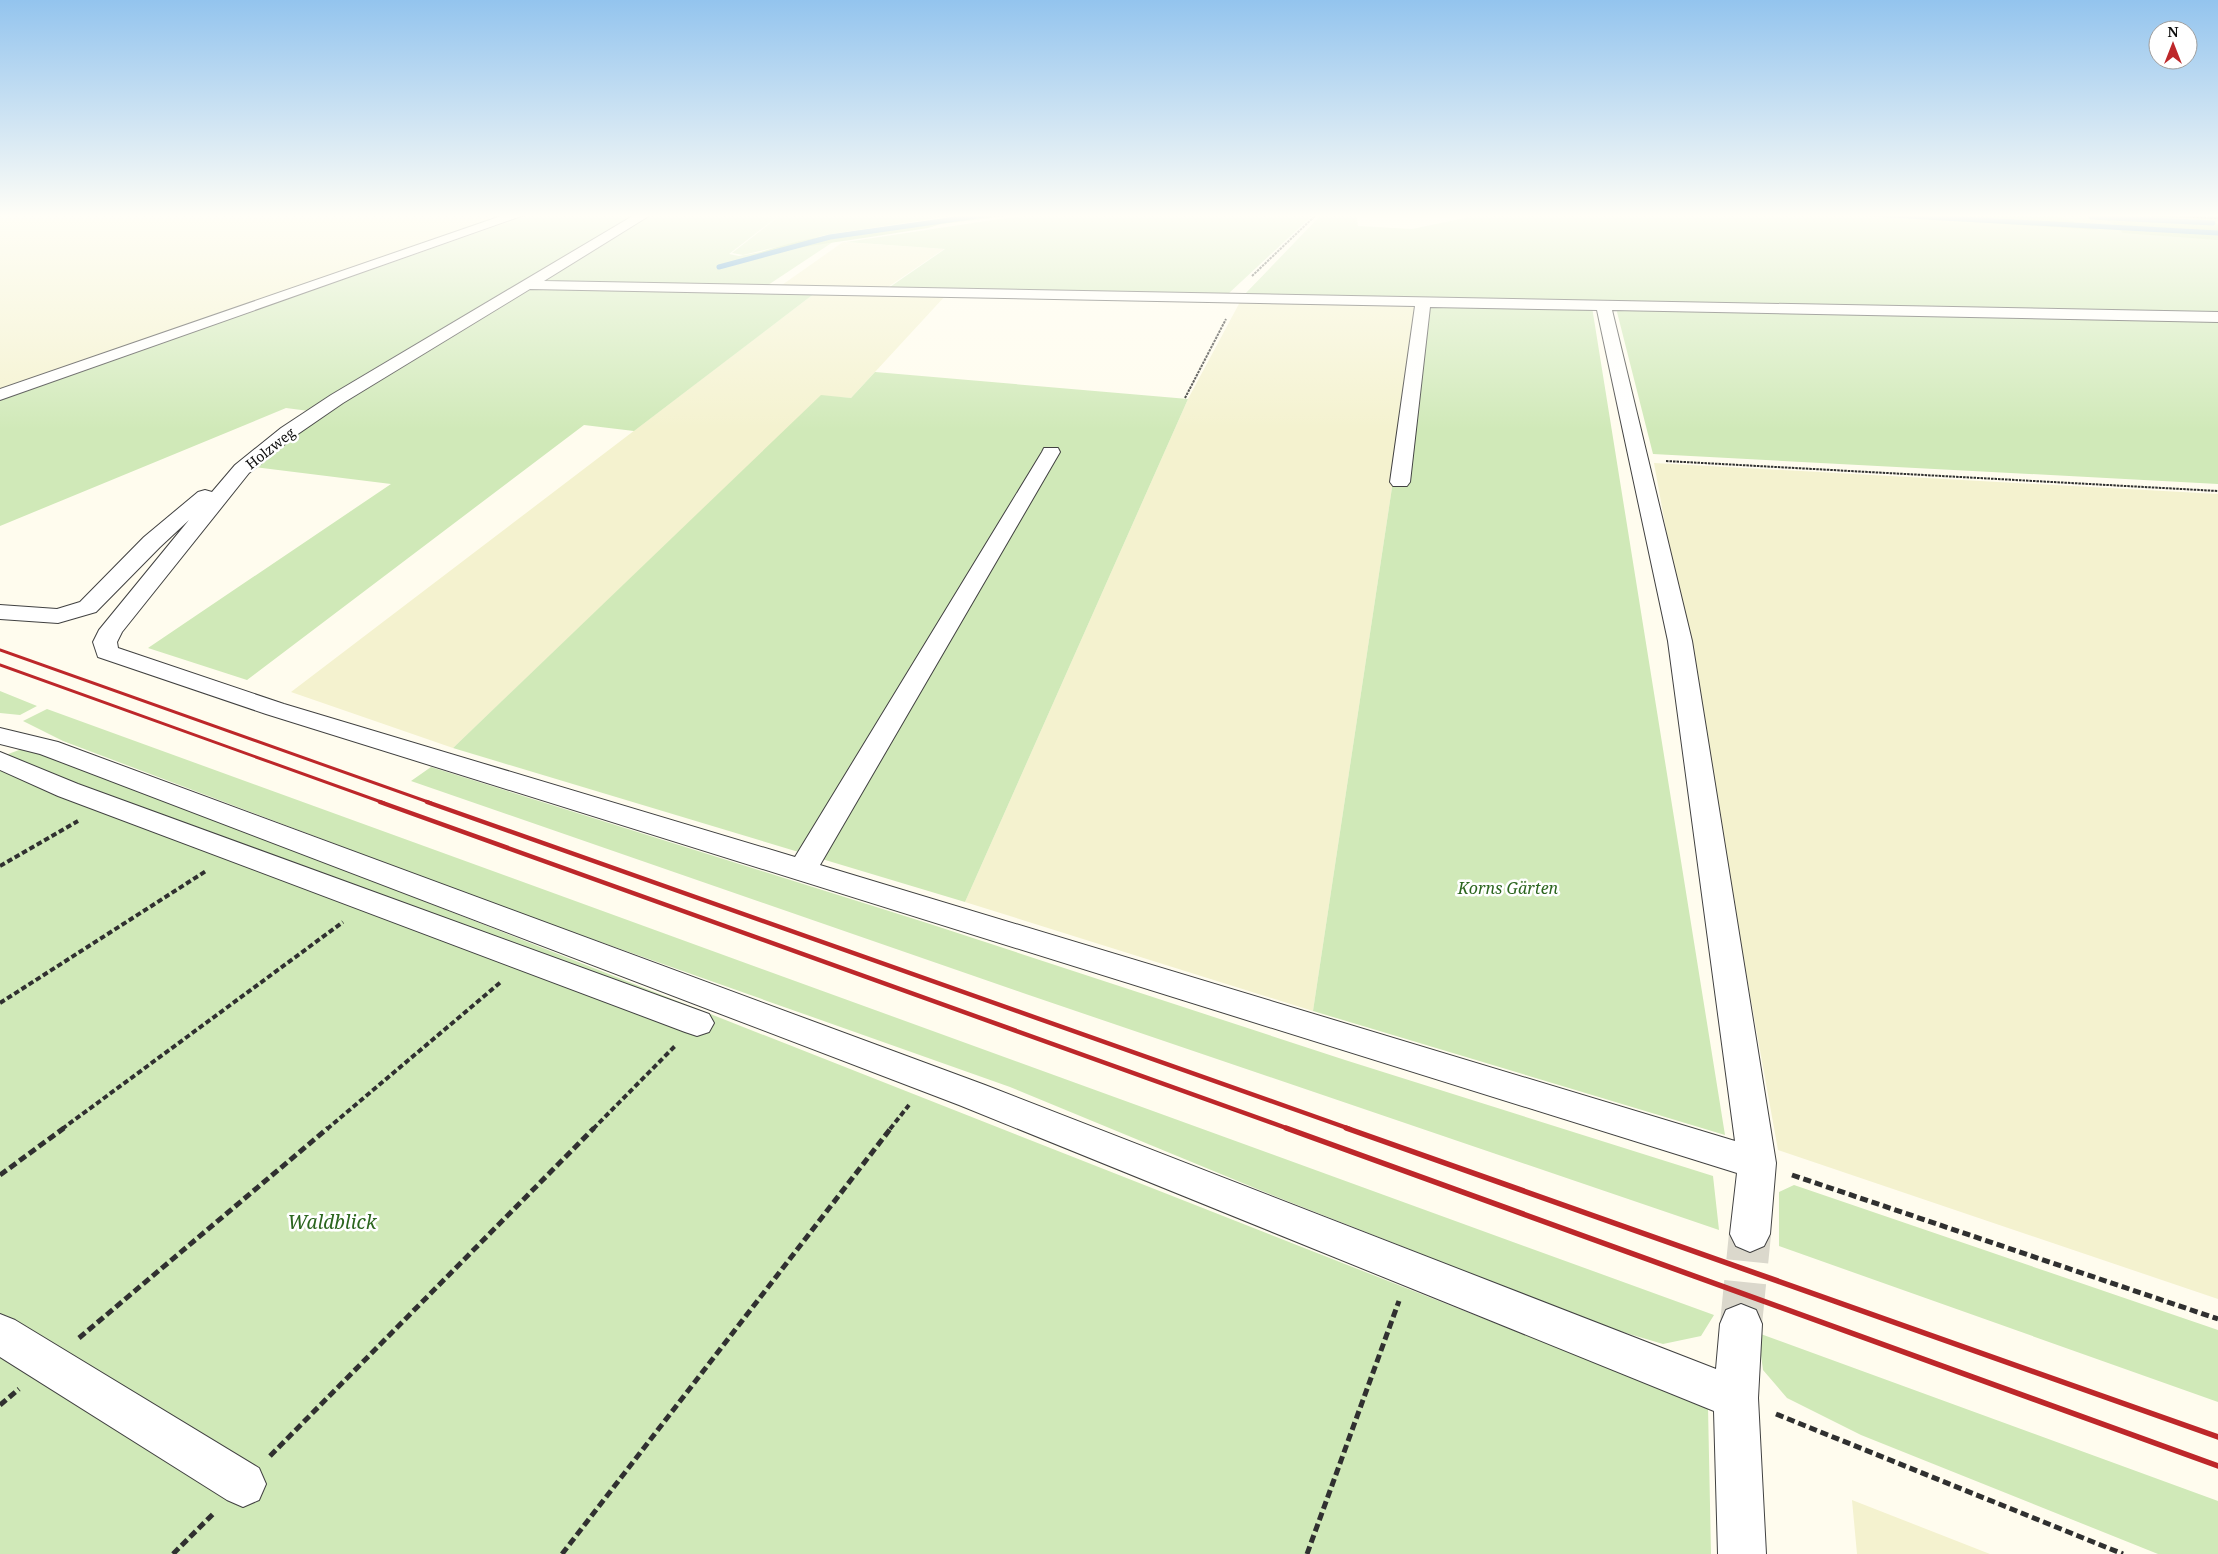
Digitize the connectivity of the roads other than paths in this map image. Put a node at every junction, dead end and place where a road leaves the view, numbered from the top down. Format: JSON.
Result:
{"nodes":[{"id":1,"x":312,"y":287,"type":"edge"},
{"id":2,"x":525,"y":287,"type":"edge"},
{"id":3,"x":617,"y":287,"type":"edge"},
{"id":4,"x":1423,"y":301,"type":"junction"},
{"id":5,"x":1603,"y":304,"type":"junction"},
{"id":6,"x":2218,"y":317,"type":"edge"},
{"id":7,"x":0,"y":395,"type":"edge"},
{"id":8,"x":1051,"y":452,"type":"dead end"},
{"id":9,"x":242,"y":469,"type":"junction"},
{"id":10,"x":1400,"y":482,"type":"dead end"},
{"id":11,"x":0,"y":612,"type":"edge"},
{"id":12,"x":0,"y":736,"type":"edge"},
{"id":13,"x":0,"y":760,"type":"edge"},
{"id":14,"x":802,"y":871,"type":"junction"},
{"id":15,"x":697,"y":1023,"type":"road end"},
{"id":16,"x":1757,"y":1163,"type":"junction"},
{"id":17,"x":1750,"y":1234,"type":"tunnel mouth"},
{"id":18,"x":1741,"y":1324,"type":"tunnel mouth"},
{"id":19,"x":0,"y":1334,"type":"edge"},
{"id":20,"x":1736,"y":1398,"type":"junction"},
{"id":21,"x":243,"y":1484,"type":"road end"},
{"id":22,"x":1742,"y":1554,"type":"edge"}],
"edges":[{"from":1,"to":7,"type":"street"},
{"from":2,"to":9,"type":"street","name":"Holzweg"},
{"from":3,"to":4,"type":"street"},
{"from":4,"to":5,"type":"street"},
{"from":4,"to":10,"type":"street"},
{"from":5,"to":6,"type":"street"},
{"from":5,"to":16,"type":"street"},
{"from":8,"to":14,"type":"street"},
{"from":9,"to":11,"type":"street"},
{"from":9,"to":14,"type":"street","name":"Holzweg"},
{"from":12,"to":20,"type":"street"},
{"from":13,"to":15,"type":"street"},
{"from":14,"to":16,"type":"street"},
{"from":16,"to":17,"type":"street"},
{"from":18,"to":20,"type":"street"},
{"from":19,"to":21,"type":"street"},
{"from":20,"to":22,"type":"street"}]}
